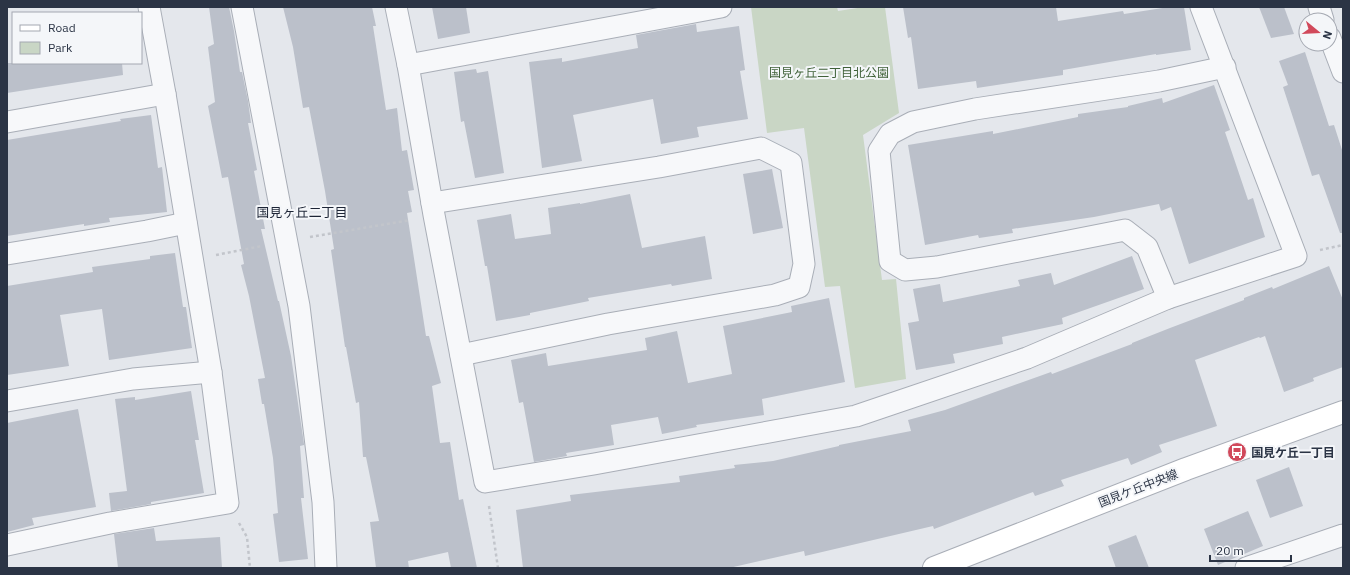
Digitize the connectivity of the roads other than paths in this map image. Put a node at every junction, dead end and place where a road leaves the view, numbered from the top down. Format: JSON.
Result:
{"nodes":[{"id":1,"x":149,"y":7,"type":"edge"},
{"id":2,"x":242,"y":7,"type":"edge"},
{"id":3,"x":396,"y":7,"type":"edge"},
{"id":4,"x":721,"y":7,"type":"edge"},
{"id":5,"x":1202,"y":7,"type":"edge"},
{"id":6,"x":1335,"y":52,"type":"edge"},
{"id":7,"x":408,"y":65,"type":"junction"},
{"id":8,"x":1225,"y":67,"type":"junction"},
{"id":9,"x":1343,"y":72,"type":"edge"},
{"id":10,"x":165,"y":94,"type":"junction"},
{"id":11,"x":7,"y":122,"type":"edge"},
{"id":12,"x":433,"y":209,"type":"junction"},
{"id":13,"x":186,"y":222,"type":"junction"},
{"id":14,"x":7,"y":254,"type":"edge"},
{"id":15,"x":1168,"y":298,"type":"junction"},
{"id":16,"x":461,"y":355,"type":"junction"},
{"id":17,"x":211,"y":372,"type":"junction"},
{"id":18,"x":7,"y":401,"type":"edge"},
{"id":19,"x":1343,"y":412,"type":"edge"},
{"id":20,"x":1343,"y":535,"type":"edge"},
{"id":21,"x":7,"y":544,"type":"edge"},
{"id":22,"x":326,"y":568,"type":"edge"},
{"id":23,"x":934,"y":568,"type":"edge"},
{"id":24,"x":1246,"y":568,"type":"edge"}],
"edges":[{"from":1,"to":10,"type":"street"},
{"from":2,"to":22,"type":"street"},
{"from":3,"to":7,"type":"street"},
{"from":4,"to":7,"type":"street"},
{"from":5,"to":8,"type":"street"},
{"from":6,"to":9,"type":"street"},
{"from":7,"to":12,"type":"street"},
{"from":8,"to":15,"type":"street"},
{"from":8,"to":15,"type":"street"},
{"from":10,"to":11,"type":"street"},
{"from":10,"to":13,"type":"street"},
{"from":12,"to":16,"type":"street"},
{"from":12,"to":16,"type":"street"},
{"from":13,"to":14,"type":"street"},
{"from":13,"to":17,"type":"street"},
{"from":15,"to":16,"type":"street"},
{"from":17,"to":18,"type":"street"},
{"from":17,"to":21,"type":"street"},
{"from":19,"to":23,"type":"street","name":"国見ケ丘中央線"},
{"from":20,"to":24,"type":"street"}]}
